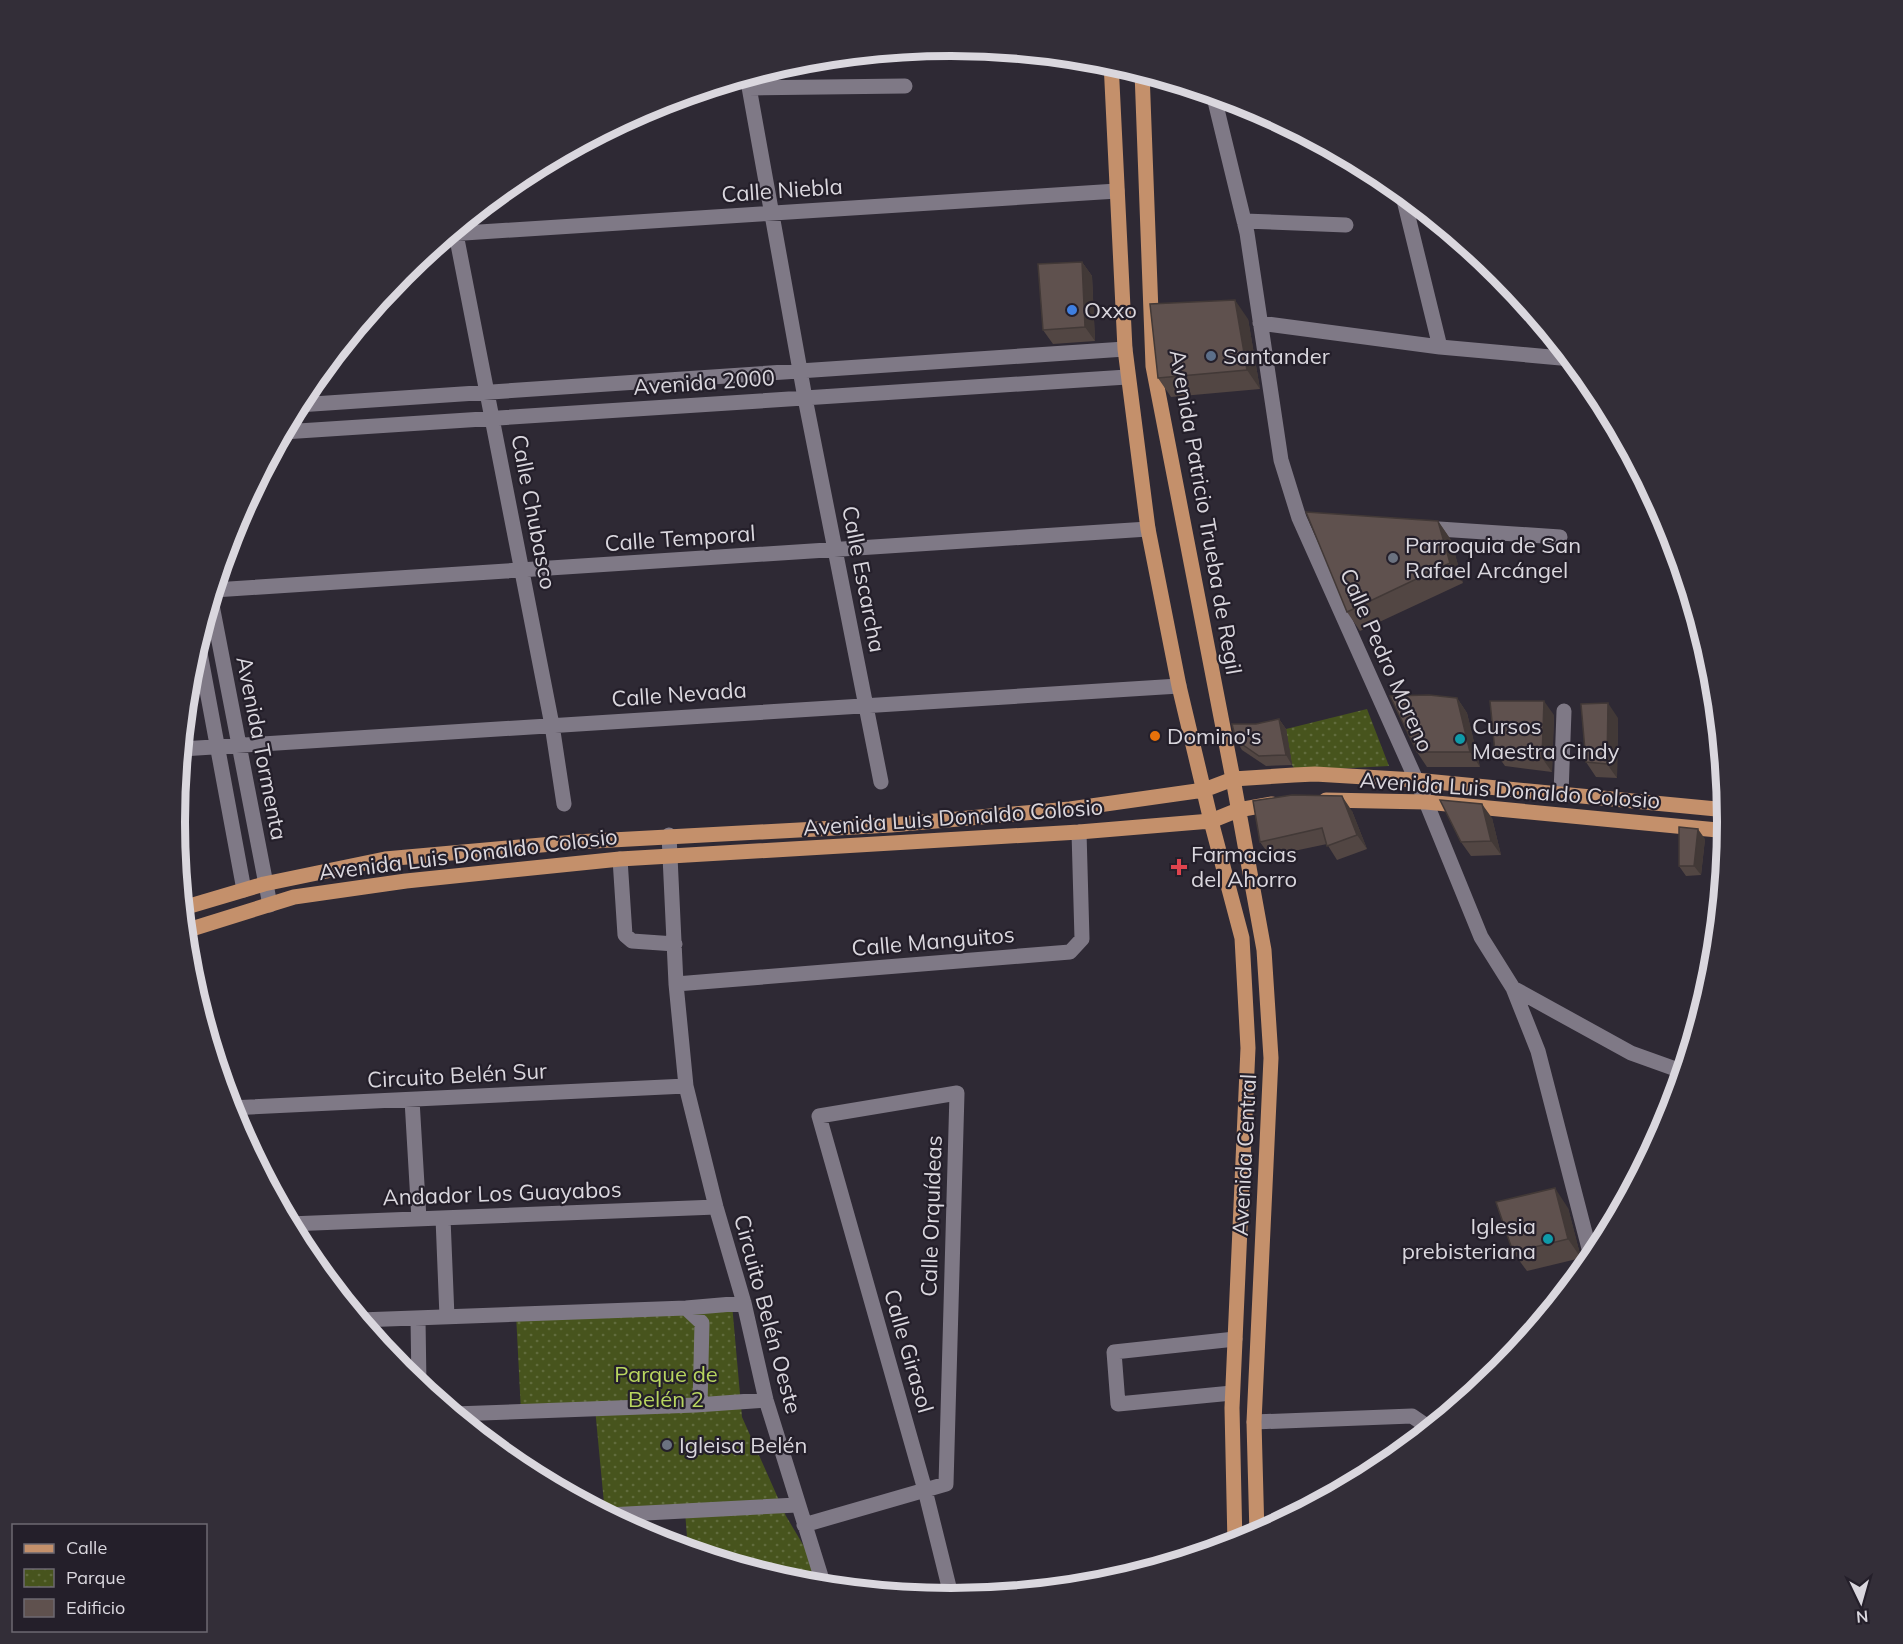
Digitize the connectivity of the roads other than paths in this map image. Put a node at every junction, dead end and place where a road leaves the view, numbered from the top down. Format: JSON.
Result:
{"nodes":[{"id":1,"x":1111,"y":73,"type":"edge"},
{"id":2,"x":1142,"y":80,"type":"edge"},
{"id":3,"x":753,"y":82,"type":"edge"},
{"id":4,"x":748,"y":83,"type":"edge"},
{"id":5,"x":905,"y":86,"type":"dead end"},
{"id":6,"x":1215,"y":103,"type":"edge"},
{"id":7,"x":1117,"y":191,"type":"junction"},
{"id":8,"x":1405,"y":205,"type":"edge"},
{"id":9,"x":772,"y":213,"type":"junction"},
{"id":10,"x":1245,"y":221,"type":"junction"},
{"id":11,"x":1346,"y":225,"type":"dead end"},
{"id":12,"x":464,"y":231,"type":"edge"},
{"id":13,"x":455,"y":238,"type":"edge"},
{"id":14,"x":1260,"y":323,"type":"junction"},
{"id":15,"x":1440,"y":347,"type":"junction"},
{"id":16,"x":1125,"y":349,"type":"junction"},
{"id":17,"x":1562,"y":358,"type":"edge"},
{"id":18,"x":1128,"y":377,"type":"junction"},
{"id":19,"x":802,"y":385,"type":"junction"},
{"id":20,"x":487,"y":392,"type":"junction"},
{"id":21,"x":309,"y":404,"type":"edge"},
{"id":22,"x":492,"y":418,"type":"junction"},
{"id":23,"x":293,"y":431,"type":"edge"},
{"id":24,"x":1407,"y":527,"type":"edge"},
{"id":25,"x":1148,"y":529,"type":"junction"},
{"id":26,"x":1560,"y":537,"type":"dead end"},
{"id":27,"x":836,"y":550,"type":"junction"},
{"id":28,"x":522,"y":571,"type":"junction"},
{"id":29,"x":222,"y":590,"type":"edge"},
{"id":30,"x":214,"y":615,"type":"edge"},
{"id":31,"x":202,"y":664,"type":"edge"},
{"id":32,"x":1179,"y":686,"type":"junction"},
{"id":33,"x":867,"y":705,"type":"junction"},
{"id":34,"x":1564,"y":711,"type":"dead end"},
{"id":35,"x":552,"y":725,"type":"junction"},
{"id":36,"x":217,"y":746,"type":"junction"},
{"id":37,"x":238,"y":746,"type":"junction"},
{"id":38,"x":189,"y":748,"type":"edge"},
{"id":39,"x":1233,"y":779,"type":"junction"},
{"id":40,"x":1415,"y":780,"type":"junction"},
{"id":41,"x":881,"y":782,"type":"dead end"},
{"id":42,"x":1204,"y":790,"type":"junction"},
{"id":43,"x":1561,"y":794,"type":"junction"},
{"id":44,"x":1312,"y":800,"type":"edge"},
{"id":45,"x":1290,"y":801,"type":"edge"},
{"id":46,"x":1426,"y":802,"type":"junction"},
{"id":47,"x":564,"y":804,"type":"dead end"},
{"id":48,"x":1717,"y":809,"type":"edge"},
{"id":49,"x":1238,"y":810,"type":"junction"},
{"id":50,"x":1211,"y":820,"type":"junction"},
{"id":51,"x":1718,"y":830,"type":"edge"},
{"id":52,"x":1079,"y":832,"type":"junction"},
{"id":53,"x":669,"y":836,"type":"junction"},
{"id":54,"x":671,"y":856,"type":"junction"},
{"id":55,"x":620,"y":859,"type":"junction"},
{"id":56,"x":264,"y":884,"type":"junction"},
{"id":57,"x":244,"y":890,"type":"junction"},
{"id":58,"x":270,"y":905,"type":"junction"},
{"id":59,"x":190,"y":906,"type":"edge"},
{"id":60,"x":193,"y":929,"type":"edge"},
{"id":61,"x":675,"y":944,"type":"junction"},
{"id":62,"x":676,"y":984,"type":"junction"},
{"id":63,"x":1513,"y":988,"type":"junction"},
{"id":64,"x":1677,"y":1069,"type":"edge"},
{"id":65,"x":686,"y":1086,"type":"junction"},
{"id":66,"x":957,"y":1093,"type":"joint"},
{"id":67,"x":412,"y":1100,"type":"junction"},
{"id":68,"x":240,"y":1108,"type":"edge"},
{"id":69,"x":717,"y":1207,"type":"junction"},
{"id":70,"x":442,"y":1218,"type":"junction"},
{"id":71,"x":419,"y":1219,"type":"junction"},
{"id":72,"x":299,"y":1224,"type":"edge"},
{"id":73,"x":1589,"y":1248,"type":"edge"},
{"id":74,"x":744,"y":1303,"type":"junction"},
{"id":75,"x":686,"y":1308,"type":"junction"},
{"id":76,"x":447,"y":1317,"type":"junction"},
{"id":77,"x":418,"y":1318,"type":"junction"},
{"id":78,"x":369,"y":1320,"type":"edge"},
{"id":79,"x":1235,"y":1339,"type":"junction"},
{"id":80,"x":419,"y":1372,"type":"edge"},
{"id":81,"x":1232,"y":1393,"type":"junction"},
{"id":82,"x":766,"y":1400,"type":"junction"},
{"id":83,"x":700,"y":1405,"type":"junction"},
{"id":84,"x":465,"y":1414,"type":"edge"},
{"id":85,"x":1254,"y":1422,"type":"junction"},
{"id":86,"x":1425,"y":1425,"type":"edge"},
{"id":87,"x":925,"y":1490,"type":"junction"},
{"id":88,"x":797,"y":1505,"type":"junction"},
{"id":89,"x":623,"y":1514,"type":"edge"},
{"id":90,"x":804,"y":1525,"type":"junction"},
{"id":91,"x":1257,"y":1525,"type":"edge"},
{"id":92,"x":1235,"y":1534,"type":"edge"},
{"id":93,"x":821,"y":1577,"type":"edge"},
{"id":94,"x":949,"y":1588,"type":"edge"}],
"edges":[{"from":1,"to":7,"type":"main road"},
{"from":2,"to":39,"type":"main road","name":"Avenida Patricio Trueba de Regil"},
{"from":3,"to":5,"type":"street"},
{"from":4,"to":9,"type":"street","name":"Calle Escarcha"},
{"from":6,"to":10,"type":"street","name":"Calle Pedro Moreno"},
{"from":7,"to":9,"type":"street","name":"Calle Niebla"},
{"from":7,"to":16,"type":"main road"},
{"from":8,"to":15,"type":"street"},
{"from":9,"to":12,"type":"street","name":"Calle Niebla"},
{"from":9,"to":19,"type":"street","name":"Calle Escarcha"},
{"from":10,"to":11,"type":"street"},
{"from":10,"to":14,"type":"street","name":"Calle Pedro Moreno"},
{"from":13,"to":20,"type":"street","name":"Calle Chubasco"},
{"from":14,"to":15,"type":"street"},
{"from":14,"to":40,"type":"street","name":"Calle Pedro Moreno"},
{"from":15,"to":17,"type":"street"},
{"from":16,"to":18,"type":"main road"},
{"from":16,"to":19,"type":"street","name":"Avenida 2000"},
{"from":18,"to":19,"type":"street","name":"Avenida 2000"},
{"from":18,"to":25,"type":"main road"},
{"from":19,"to":20,"type":"street","name":"Avenida 2000"},
{"from":19,"to":22,"type":"street","name":"Avenida 2000"},
{"from":19,"to":27,"type":"street","name":"Calle Escarcha"},
{"from":20,"to":21,"type":"street","name":"Avenida 2000"},
{"from":20,"to":22,"type":"street","name":"Calle Chubasco"},
{"from":22,"to":23,"type":"street","name":"Avenida 2000"},
{"from":22,"to":28,"type":"street","name":"Calle Chubasco"},
{"from":24,"to":26,"type":"street"},
{"from":25,"to":27,"type":"street","name":"Calle Temporal"},
{"from":25,"to":32,"type":"main road"},
{"from":27,"to":28,"type":"street","name":"Calle Temporal"},
{"from":27,"to":33,"type":"street","name":"Calle Escarcha"},
{"from":28,"to":29,"type":"street","name":"Calle Temporal"},
{"from":28,"to":35,"type":"street","name":"Calle Chubasco"},
{"from":30,"to":37,"type":"street","name":"Avenida Tormenta"},
{"from":31,"to":36,"type":"street","name":"Avenida Tormenta"},
{"from":32,"to":33,"type":"street","name":"Calle Nevada"},
{"from":32,"to":42,"type":"main road"},
{"from":33,"to":35,"type":"street","name":"Calle Nevada"},
{"from":33,"to":41,"type":"street","name":"Calle Escarcha"},
{"from":34,"to":43,"type":"street"},
{"from":35,"to":37,"type":"street","name":"Calle Nevada"},
{"from":35,"to":47,"type":"street","name":"Calle Chubasco"},
{"from":36,"to":37,"type":"street","name":"Calle Nevada"},
{"from":36,"to":38,"type":"street","name":"Calle Nevada"},
{"from":36,"to":57,"type":"street","name":"Avenida Tormenta"},
{"from":37,"to":56,"type":"street","name":"Avenida Tormenta"},
{"from":39,"to":40,"type":"main road"},
{"from":39,"to":42,"type":"main road"},
{"from":39,"to":49,"type":"main road","name":"Avenida Central"},
{"from":40,"to":43,"type":"main road"},
{"from":40,"to":46,"type":"street","name":"Calle Pedro Moreno"},
{"from":42,"to":50,"type":"main road","name":"Avenida Central"},
{"from":42,"to":53,"type":"main road"},
{"from":43,"to":48,"type":"main road"},
{"from":44,"to":46,"type":"main road","name":"Avenida Luis Donaldo Colosio"},
{"from":45,"to":49,"type":"main road","name":"Avenida Luis Donaldo Colosio"},
{"from":46,"to":51,"type":"main road","name":"Avenida Luis Donaldo Colosio"},
{"from":46,"to":63,"type":"street","name":"Calle Pedro Moreno"},
{"from":49,"to":50,"type":"main road","name":"Avenida Luis Donaldo Colosio"},
{"from":49,"to":85,"type":"main road","name":"Avenida Central"},
{"from":50,"to":52,"type":"main road","name":"Avenida Luis Donaldo Colosio"},
{"from":50,"to":79,"type":"main road","name":"Avenida Central"},
{"from":52,"to":54,"type":"main road","name":"Avenida Luis Donaldo Colosio"},
{"from":52,"to":62,"type":"street","name":"Calle Manguitos"},
{"from":53,"to":54,"type":"street","name":"Circuito Belén Oeste"},
{"from":53,"to":56,"type":"main road"},
{"from":54,"to":55,"type":"main road","name":"Avenida Luis Donaldo Colosio"},
{"from":54,"to":61,"type":"street","name":"Circuito Belén Oeste"},
{"from":55,"to":58,"type":"main road","name":"Avenida Luis Donaldo Colosio"},
{"from":55,"to":61,"type":"street"},
{"from":56,"to":57,"type":"main road"},
{"from":56,"to":58,"type":"street","name":"Avenida Tormenta"},
{"from":57,"to":59,"type":"main road"},
{"from":58,"to":60,"type":"main road","name":"Avenida Luis Donaldo Colosio"},
{"from":61,"to":62,"type":"street","name":"Circuito Belén Oeste"},
{"from":62,"to":65,"type":"street","name":"Circuito Belén Oeste"},
{"from":63,"to":64,"type":"street"},
{"from":63,"to":73,"type":"street","name":"Calle Pedro Moreno"},
{"from":65,"to":67,"type":"street","name":"Circuito Belén Sur"},
{"from":65,"to":69,"type":"street","name":"Circuito Belén Oeste"},
{"from":66,"to":87,"type":"street","name":"Calle Orquídeas"},
{"from":66,"to":87,"type":"street","name":"Calle Girasol"},
{"from":67,"to":68,"type":"street","name":"Circuito Belén Sur"},
{"from":67,"to":71,"type":"street"},
{"from":69,"to":70,"type":"street","name":"Andador Los Guayabos"},
{"from":69,"to":74,"type":"street","name":"Circuito Belén Oeste"},
{"from":70,"to":71,"type":"street","name":"Andador Los Guayabos"},
{"from":70,"to":76,"type":"street"},
{"from":71,"to":72,"type":"street","name":"Andador Los Guayabos"},
{"from":74,"to":75,"type":"street"},
{"from":74,"to":82,"type":"street","name":"Circuito Belén Oeste"},
{"from":75,"to":76,"type":"street"},
{"from":75,"to":83,"type":"street"},
{"from":76,"to":77,"type":"street"},
{"from":77,"to":78,"type":"street"},
{"from":77,"to":80,"type":"street"},
{"from":79,"to":81,"type":"main road","name":"Avenida Central"},
{"from":79,"to":81,"type":"street"},
{"from":81,"to":92,"type":"main road","name":"Avenida Central"},
{"from":82,"to":83,"type":"street"},
{"from":82,"to":88,"type":"street","name":"Circuito Belén Oeste"},
{"from":83,"to":84,"type":"street"},
{"from":85,"to":86,"type":"street"},
{"from":85,"to":91,"type":"main road","name":"Avenida Central"},
{"from":87,"to":90,"type":"street"},
{"from":87,"to":94,"type":"street","name":"Calle Girasol"},
{"from":88,"to":89,"type":"street"},
{"from":88,"to":90,"type":"street","name":"Circuito Belén Oeste"},
{"from":90,"to":93,"type":"street","name":"Circuito Belén Oeste"}]}
